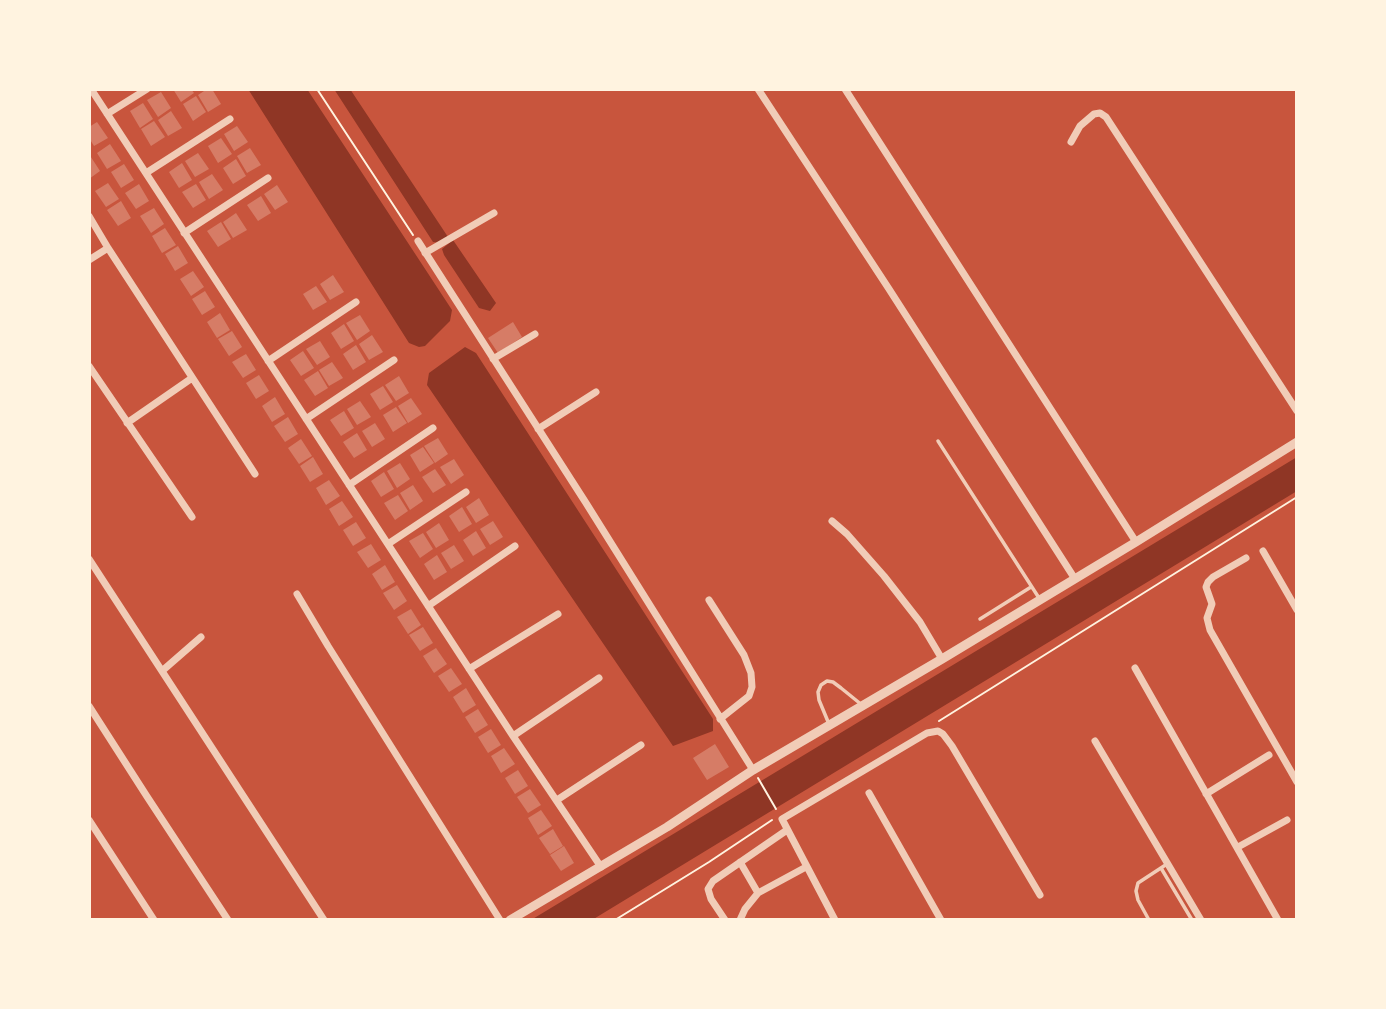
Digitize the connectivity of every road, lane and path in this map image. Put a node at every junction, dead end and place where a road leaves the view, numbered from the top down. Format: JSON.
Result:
{"nodes":[{"id":1,"x":91,"y":89,"type":"edge"},
{"id":2,"x":147,"y":89,"type":"edge"},
{"id":3,"x":317,"y":89,"type":"edge"},
{"id":4,"x":758,"y":89,"type":"edge"},
{"id":5,"x":845,"y":89,"type":"edge"},
{"id":6,"x":107,"y":114,"type":"junction"},
{"id":7,"x":230,"y":119,"type":"dead end"},
{"id":8,"x":1072,"y":142,"type":"dead end"},
{"id":9,"x":146,"y":173,"type":"junction"},
{"id":10,"x":268,"y":178,"type":"dead end"},
{"id":11,"x":494,"y":213,"type":"dead end"},
{"id":12,"x":89,"y":216,"type":"edge"},
{"id":13,"x":184,"y":233,"type":"junction"},
{"id":14,"x":418,"y":241,"type":"joint"},
{"id":15,"x":108,"y":248,"type":"junction"},
{"id":16,"x":425,"y":253,"type":"junction"},
{"id":17,"x":89,"y":260,"type":"edge"},
{"id":18,"x":356,"y":302,"type":"dead end"},
{"id":19,"x":535,"y":334,"type":"dead end"},
{"id":20,"x":493,"y":359,"type":"junction"},
{"id":21,"x":394,"y":360,"type":"dead end"},
{"id":22,"x":268,"y":361,"type":"junction"},
{"id":23,"x":89,"y":366,"type":"edge"},
{"id":24,"x":192,"y":378,"type":"junction"},
{"id":25,"x":596,"y":392,"type":"dead end"},
{"id":26,"x":1297,"y":411,"type":"edge"},
{"id":27,"x":306,"y":419,"type":"junction"},
{"id":28,"x":127,"y":423,"type":"junction"},
{"id":29,"x":433,"y":428,"type":"dead end"},
{"id":30,"x":538,"y":429,"type":"junction"},
{"id":31,"x":938,"y":441,"type":"dead end"},
{"id":32,"x":1297,"y":442,"type":"edge"},
{"id":33,"x":255,"y":474,"type":"dead end"},
{"id":34,"x":349,"y":485,"type":"junction"},
{"id":35,"x":466,"y":492,"type":"dead end"},
{"id":36,"x":1297,"y":497,"type":"edge"},
{"id":37,"x":192,"y":517,"type":"dead end"},
{"id":38,"x":832,"y":521,"type":"dead end"},
{"id":39,"x":1136,"y":542,"type":"junction"},
{"id":40,"x":388,"y":544,"type":"junction"},
{"id":41,"x":515,"y":546,"type":"dead end"},
{"id":42,"x":1263,"y":551,"type":"dead end"},
{"id":43,"x":1246,"y":558,"type":"dead end"},
{"id":44,"x":89,"y":559,"type":"edge"},
{"id":45,"x":1075,"y":579,"type":"junction"},
{"id":46,"x":1031,"y":587,"type":"junction"},
{"id":47,"x":297,"y":594,"type":"dead end"},
{"id":48,"x":709,"y":600,"type":"dead end"},
{"id":49,"x":1040,"y":600,"type":"junction"},
{"id":50,"x":428,"y":606,"type":"junction"},
{"id":51,"x":1297,"y":610,"type":"edge"},
{"id":52,"x":558,"y":614,"type":"dead end"},
{"id":53,"x":980,"y":619,"type":"dead end"},
{"id":54,"x":201,"y":637,"type":"dead end"},
{"id":55,"x":942,"y":659,"type":"junction"},
{"id":56,"x":1135,"y":668,"type":"dead end"},
{"id":57,"x":469,"y":669,"type":"junction"},
{"id":58,"x":162,"y":671,"type":"junction"},
{"id":59,"x":599,"y":678,"type":"dead end"},
{"id":60,"x":862,"y":705,"type":"junction"},
{"id":61,"x":89,"y":706,"type":"edge"},
{"id":62,"x":720,"y":719,"type":"junction"},
{"id":63,"x":829,"y":724,"type":"junction"},
{"id":64,"x":931,"y":726,"type":"dead end"},
{"id":65,"x":513,"y":736,"type":"junction"},
{"id":66,"x":1095,"y":741,"type":"dead end"},
{"id":67,"x":641,"y":745,"type":"dead end"},
{"id":68,"x":1269,"y":755,"type":"dead end"},
{"id":69,"x":753,"y":770,"type":"junction"},
{"id":70,"x":760,"y":779,"type":"dead end"},
{"id":71,"x":1297,"y":782,"type":"edge"},
{"id":72,"x":869,"y":793,"type":"dead end"},
{"id":73,"x":1206,"y":794,"type":"junction"},
{"id":74,"x":557,"y":800,"type":"junction"},
{"id":75,"x":776,"y":808,"type":"dead end"},
{"id":76,"x":775,"y":818,"type":"dead end"},
{"id":77,"x":89,"y":820,"type":"edge"},
{"id":78,"x":1287,"y":820,"type":"dead end"},
{"id":79,"x":787,"y":830,"type":"junction"},
{"id":80,"x":1238,"y":847,"type":"junction"},
{"id":81,"x":740,"y":862,"type":"junction"},
{"id":82,"x":1164,"y":866,"type":"junction"},
{"id":83,"x":601,"y":867,"type":"junction"},
{"id":84,"x":806,"y":867,"type":"junction"},
{"id":85,"x":758,"y":893,"type":"junction"},
{"id":86,"x":1040,"y":895,"type":"dead end"},
{"id":87,"x":154,"y":920,"type":"edge"},
{"id":88,"x":228,"y":920,"type":"edge"},
{"id":89,"x":324,"y":920,"type":"edge"},
{"id":90,"x":500,"y":920,"type":"edge"},
{"id":91,"x":510,"y":920,"type":"edge"},
{"id":92,"x":615,"y":920,"type":"edge"},
{"id":93,"x":724,"y":920,"type":"edge"},
{"id":94,"x":740,"y":920,"type":"edge"},
{"id":95,"x":835,"y":920,"type":"edge"},
{"id":96,"x":941,"y":920,"type":"edge"},
{"id":97,"x":1149,"y":920,"type":"edge"},
{"id":98,"x":1192,"y":920,"type":"edge"},
{"id":99,"x":1201,"y":920,"type":"edge"},
{"id":100,"x":1278,"y":920,"type":"edge"}],
"edges":[{"from":1,"to":6,"type":"street"},
{"from":2,"to":6,"type":"street"},
{"from":3,"to":14,"type":"path"},
{"from":4,"to":45,"type":"street"},
{"from":5,"to":39,"type":"street"},
{"from":6,"to":9,"type":"street"},
{"from":7,"to":9,"type":"street"},
{"from":8,"to":26,"type":"street"},
{"from":9,"to":13,"type":"street"},
{"from":10,"to":13,"type":"street"},
{"from":11,"to":16,"type":"street"},
{"from":12,"to":15,"type":"street"},
{"from":13,"to":22,"type":"street"},
{"from":14,"to":16,"type":"street"},
{"from":15,"to":17,"type":"street"},
{"from":15,"to":24,"type":"street"},
{"from":16,"to":20,"type":"street"},
{"from":18,"to":22,"type":"street"},
{"from":19,"to":20,"type":"street"},
{"from":20,"to":30,"type":"street"},
{"from":21,"to":27,"type":"street"},
{"from":22,"to":27,"type":"street"},
{"from":23,"to":28,"type":"street"},
{"from":24,"to":28,"type":"street"},
{"from":24,"to":33,"type":"street"},
{"from":25,"to":30,"type":"street"},
{"from":27,"to":34,"type":"street"},
{"from":28,"to":37,"type":"street"},
{"from":29,"to":34,"type":"street"},
{"from":30,"to":62,"type":"street"},
{"from":31,"to":46,"type":"lane"},
{"from":32,"to":39,"type":"street"},
{"from":34,"to":40,"type":"street"},
{"from":35,"to":40,"type":"street"},
{"from":36,"to":64,"type":"path"},
{"from":38,"to":55,"type":"street"},
{"from":39,"to":45,"type":"street"},
{"from":40,"to":50,"type":"street"},
{"from":41,"to":50,"type":"street"},
{"from":42,"to":51,"type":"street"},
{"from":43,"to":71,"type":"street"},
{"from":44,"to":58,"type":"street"},
{"from":45,"to":49,"type":"street"},
{"from":46,"to":49,"type":"lane"},
{"from":46,"to":53,"type":"lane"},
{"from":47,"to":90,"type":"street"},
{"from":48,"to":62,"type":"street"},
{"from":49,"to":55,"type":"street"},
{"from":50,"to":57,"type":"street"},
{"from":52,"to":57,"type":"street"},
{"from":54,"to":58,"type":"street"},
{"from":55,"to":60,"type":"street"},
{"from":56,"to":73,"type":"street"},
{"from":57,"to":65,"type":"street"},
{"from":58,"to":89,"type":"street"},
{"from":59,"to":65,"type":"street"},
{"from":60,"to":63,"type":"street"},
{"from":60,"to":63,"type":"lane"},
{"from":61,"to":88,"type":"street"},
{"from":62,"to":69,"type":"street"},
{"from":63,"to":69,"type":"street"},
{"from":65,"to":74,"type":"street"},
{"from":66,"to":82,"type":"street"},
{"from":67,"to":74,"type":"street"},
{"from":68,"to":73,"type":"street"},
{"from":69,"to":83,"type":"street"},
{"from":70,"to":75,"type":"path"},
{"from":72,"to":96,"type":"street"},
{"from":73,"to":80,"type":"street"},
{"from":74,"to":83,"type":"street"},
{"from":76,"to":92,"type":"path"},
{"from":77,"to":87,"type":"street"},
{"from":78,"to":80,"type":"street"},
{"from":79,"to":81,"type":"street"},
{"from":79,"to":84,"type":"street"},
{"from":79,"to":86,"type":"street"},
{"from":80,"to":100,"type":"street"},
{"from":81,"to":85,"type":"street"},
{"from":81,"to":93,"type":"street"},
{"from":82,"to":97,"type":"lane"},
{"from":82,"to":98,"type":"lane"},
{"from":82,"to":99,"type":"street"},
{"from":83,"to":91,"type":"street"},
{"from":84,"to":85,"type":"street"},
{"from":84,"to":95,"type":"street"},
{"from":85,"to":94,"type":"street"}]}
